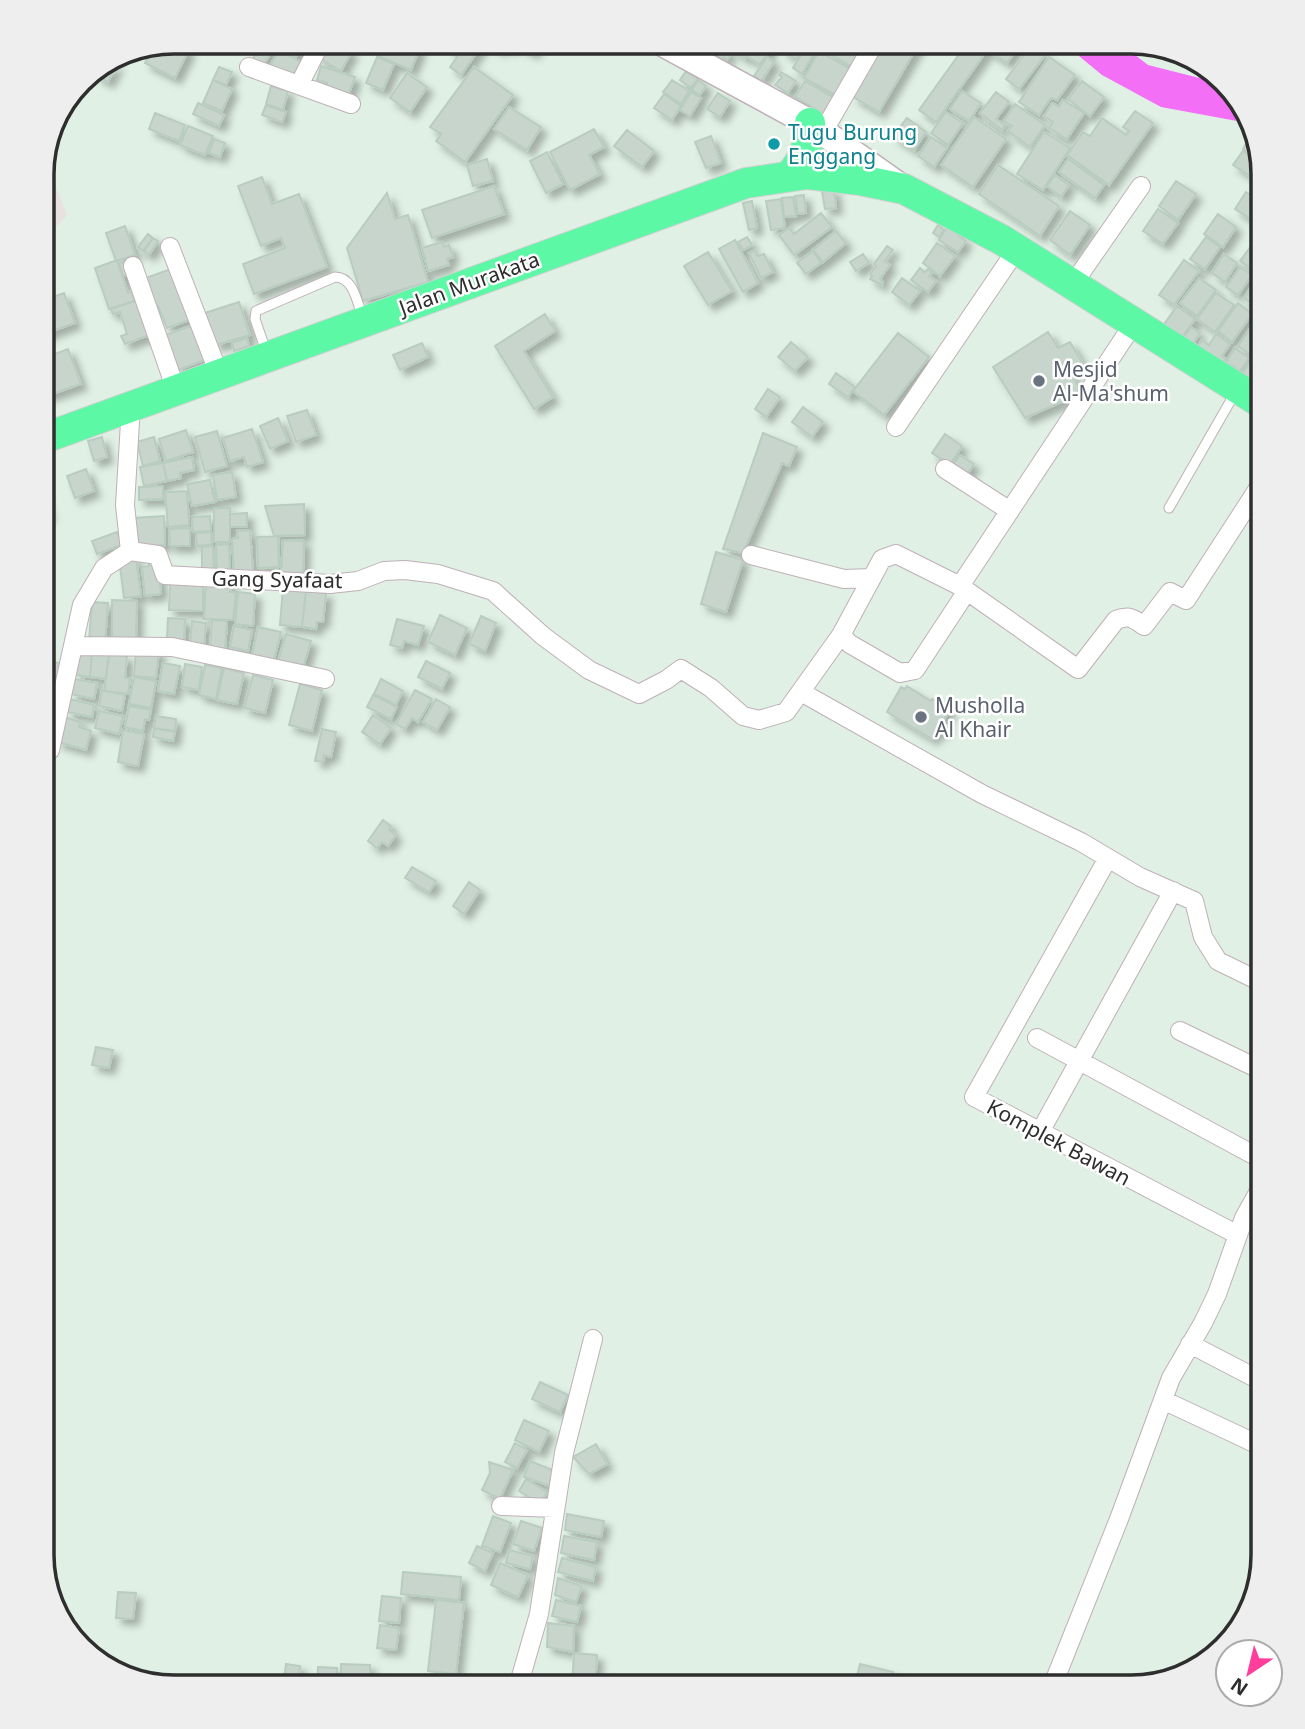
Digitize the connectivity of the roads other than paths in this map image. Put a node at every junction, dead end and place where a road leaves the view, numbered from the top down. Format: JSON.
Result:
{"nodes":[{"id":1,"x":315,"y":54,"type":"edge"},
{"id":2,"x":684,"y":55,"type":"edge"},
{"id":3,"x":865,"y":55,"type":"edge"},
{"id":4,"x":249,"y":67,"type":"dead end"},
{"id":5,"x":299,"y":85,"type":"junction"},
{"id":6,"x":351,"y":104,"type":"dead end"},
{"id":7,"x":816,"y":127,"type":"junction"},
{"id":8,"x":790,"y":175,"type":"junction"},
{"id":9,"x":1141,"y":186,"type":"dead end"},
{"id":10,"x":904,"y":190,"type":"junction"},
{"id":11,"x":170,"y":247,"type":"dead end"},
{"id":12,"x":1017,"y":249,"type":"junction"},
{"id":13,"x":133,"y":266,"type":"dead end"},
{"id":14,"x":1073,"y":284,"type":"junction"},
{"id":15,"x":364,"y":321,"type":"junction"},
{"id":16,"x":1134,"y":323,"type":"junction"},
{"id":17,"x":268,"y":356,"type":"junction"},
{"id":18,"x":219,"y":374,"type":"junction"},
{"id":19,"x":1237,"y":388,"type":"junction"},
{"id":20,"x":176,"y":390,"type":"junction"},
{"id":21,"x":1251,"y":397,"type":"edge"},
{"id":22,"x":131,"y":406,"type":"junction"},
{"id":23,"x":896,"y":427,"type":"dead end"},
{"id":24,"x":55,"y":434,"type":"edge"},
{"id":25,"x":945,"y":469,"type":"dead end"},
{"id":26,"x":1251,"y":500,"type":"edge"},
{"id":27,"x":1169,"y":508,"type":"dead end"},
{"id":28,"x":1010,"y":511,"type":"junction"},
{"id":29,"x":130,"y":551,"type":"junction"},
{"id":30,"x":751,"y":555,"type":"dead end"},
{"id":31,"x":872,"y":578,"type":"junction"},
{"id":32,"x":964,"y":589,"type":"junction"},
{"id":33,"x":841,"y":635,"type":"junction"},
{"id":34,"x":74,"y":646,"type":"junction"},
{"id":35,"x":326,"y":679,"type":"dead end"},
{"id":36,"x":801,"y":692,"type":"junction"},
{"id":37,"x":55,"y":730,"type":"edge"},
{"id":38,"x":1108,"y":858,"type":"junction"},
{"id":39,"x":1173,"y":891,"type":"junction"},
{"id":40,"x":1251,"y":977,"type":"edge"},
{"id":41,"x":1180,"y":1031,"type":"dead end"},
{"id":42,"x":1037,"y":1038,"type":"dead end"},
{"id":43,"x":1078,"y":1061,"type":"junction"},
{"id":44,"x":1251,"y":1065,"type":"edge"},
{"id":45,"x":1040,"y":1132,"type":"junction"},
{"id":46,"x":1251,"y":1154,"type":"edge"},
{"id":47,"x":1251,"y":1205,"type":"edge"},
{"id":48,"x":1238,"y":1235,"type":"junction"},
{"id":49,"x":593,"y":1339,"type":"dead end"},
{"id":50,"x":1190,"y":1345,"type":"junction"},
{"id":51,"x":1251,"y":1376,"type":"edge"},
{"id":52,"x":1163,"y":1400,"type":"junction"},
{"id":53,"x":1251,"y":1441,"type":"edge"},
{"id":54,"x":500,"y":1506,"type":"dead end"},
{"id":55,"x":555,"y":1508,"type":"junction"},
{"id":56,"x":521,"y":1675,"type":"edge"},
{"id":57,"x":1057,"y":1675,"type":"edge"}],
"edges":[{"from":1,"to":5,"type":"street"},
{"from":2,"to":7,"type":"main road"},
{"from":3,"to":7,"type":"street"},
{"from":4,"to":5,"type":"street"},
{"from":5,"to":6,"type":"street"},
{"from":7,"to":8,"type":"main road"},
{"from":7,"to":10,"type":"main road"},
{"from":8,"to":10,"type":"main road","name":"Jalan Murakata"},
{"from":8,"to":15,"type":"main road","name":"Jalan Murakata"},
{"from":9,"to":14,"type":"street"},
{"from":10,"to":12,"type":"main road","name":"Jalan Murakata"},
{"from":11,"to":18,"type":"street"},
{"from":12,"to":14,"type":"main road","name":"Jalan Murakata"},
{"from":12,"to":23,"type":"street"},
{"from":13,"to":20,"type":"street"},
{"from":14,"to":16,"type":"main road","name":"Jalan Murakata"},
{"from":15,"to":17,"type":"main road","name":"Jalan Murakata"},
{"from":15,"to":17,"type":"lane"},
{"from":16,"to":19,"type":"main road","name":"Jalan Murakata"},
{"from":16,"to":28,"type":"street"},
{"from":17,"to":18,"type":"main road","name":"Jalan Murakata"},
{"from":18,"to":20,"type":"main road","name":"Jalan Murakata"},
{"from":19,"to":21,"type":"main road","name":"Jalan Murakata"},
{"from":19,"to":27,"type":"lane"},
{"from":20,"to":22,"type":"main road","name":"Jalan Murakata"},
{"from":22,"to":24,"type":"main road","name":"Jalan Murakata"},
{"from":22,"to":29,"type":"street"},
{"from":25,"to":28,"type":"street"},
{"from":26,"to":32,"type":"street"},
{"from":28,"to":32,"type":"street"},
{"from":29,"to":34,"type":"street"},
{"from":29,"to":36,"type":"street","name":"Gang Syafaat"},
{"from":30,"to":31,"type":"street"},
{"from":31,"to":32,"type":"street"},
{"from":31,"to":33,"type":"street"},
{"from":32,"to":33,"type":"street"},
{"from":33,"to":36,"type":"street"},
{"from":34,"to":35,"type":"street"},
{"from":34,"to":37,"type":"street"},
{"from":36,"to":38,"type":"street"},
{"from":38,"to":39,"type":"street"},
{"from":38,"to":45,"type":"street","name":"Komplek Bawan"},
{"from":39,"to":40,"type":"street"},
{"from":39,"to":43,"type":"street"},
{"from":41,"to":44,"type":"street"},
{"from":42,"to":43,"type":"street"},
{"from":43,"to":45,"type":"street"},
{"from":43,"to":46,"type":"street"},
{"from":45,"to":48,"type":"street","name":"Komplek Bawan"},
{"from":47,"to":48,"type":"street"},
{"from":48,"to":50,"type":"street"},
{"from":49,"to":55,"type":"street"},
{"from":50,"to":51,"type":"street"},
{"from":50,"to":52,"type":"street"},
{"from":52,"to":53,"type":"street"},
{"from":52,"to":57,"type":"street"},
{"from":54,"to":55,"type":"street"},
{"from":55,"to":56,"type":"street"}]}
